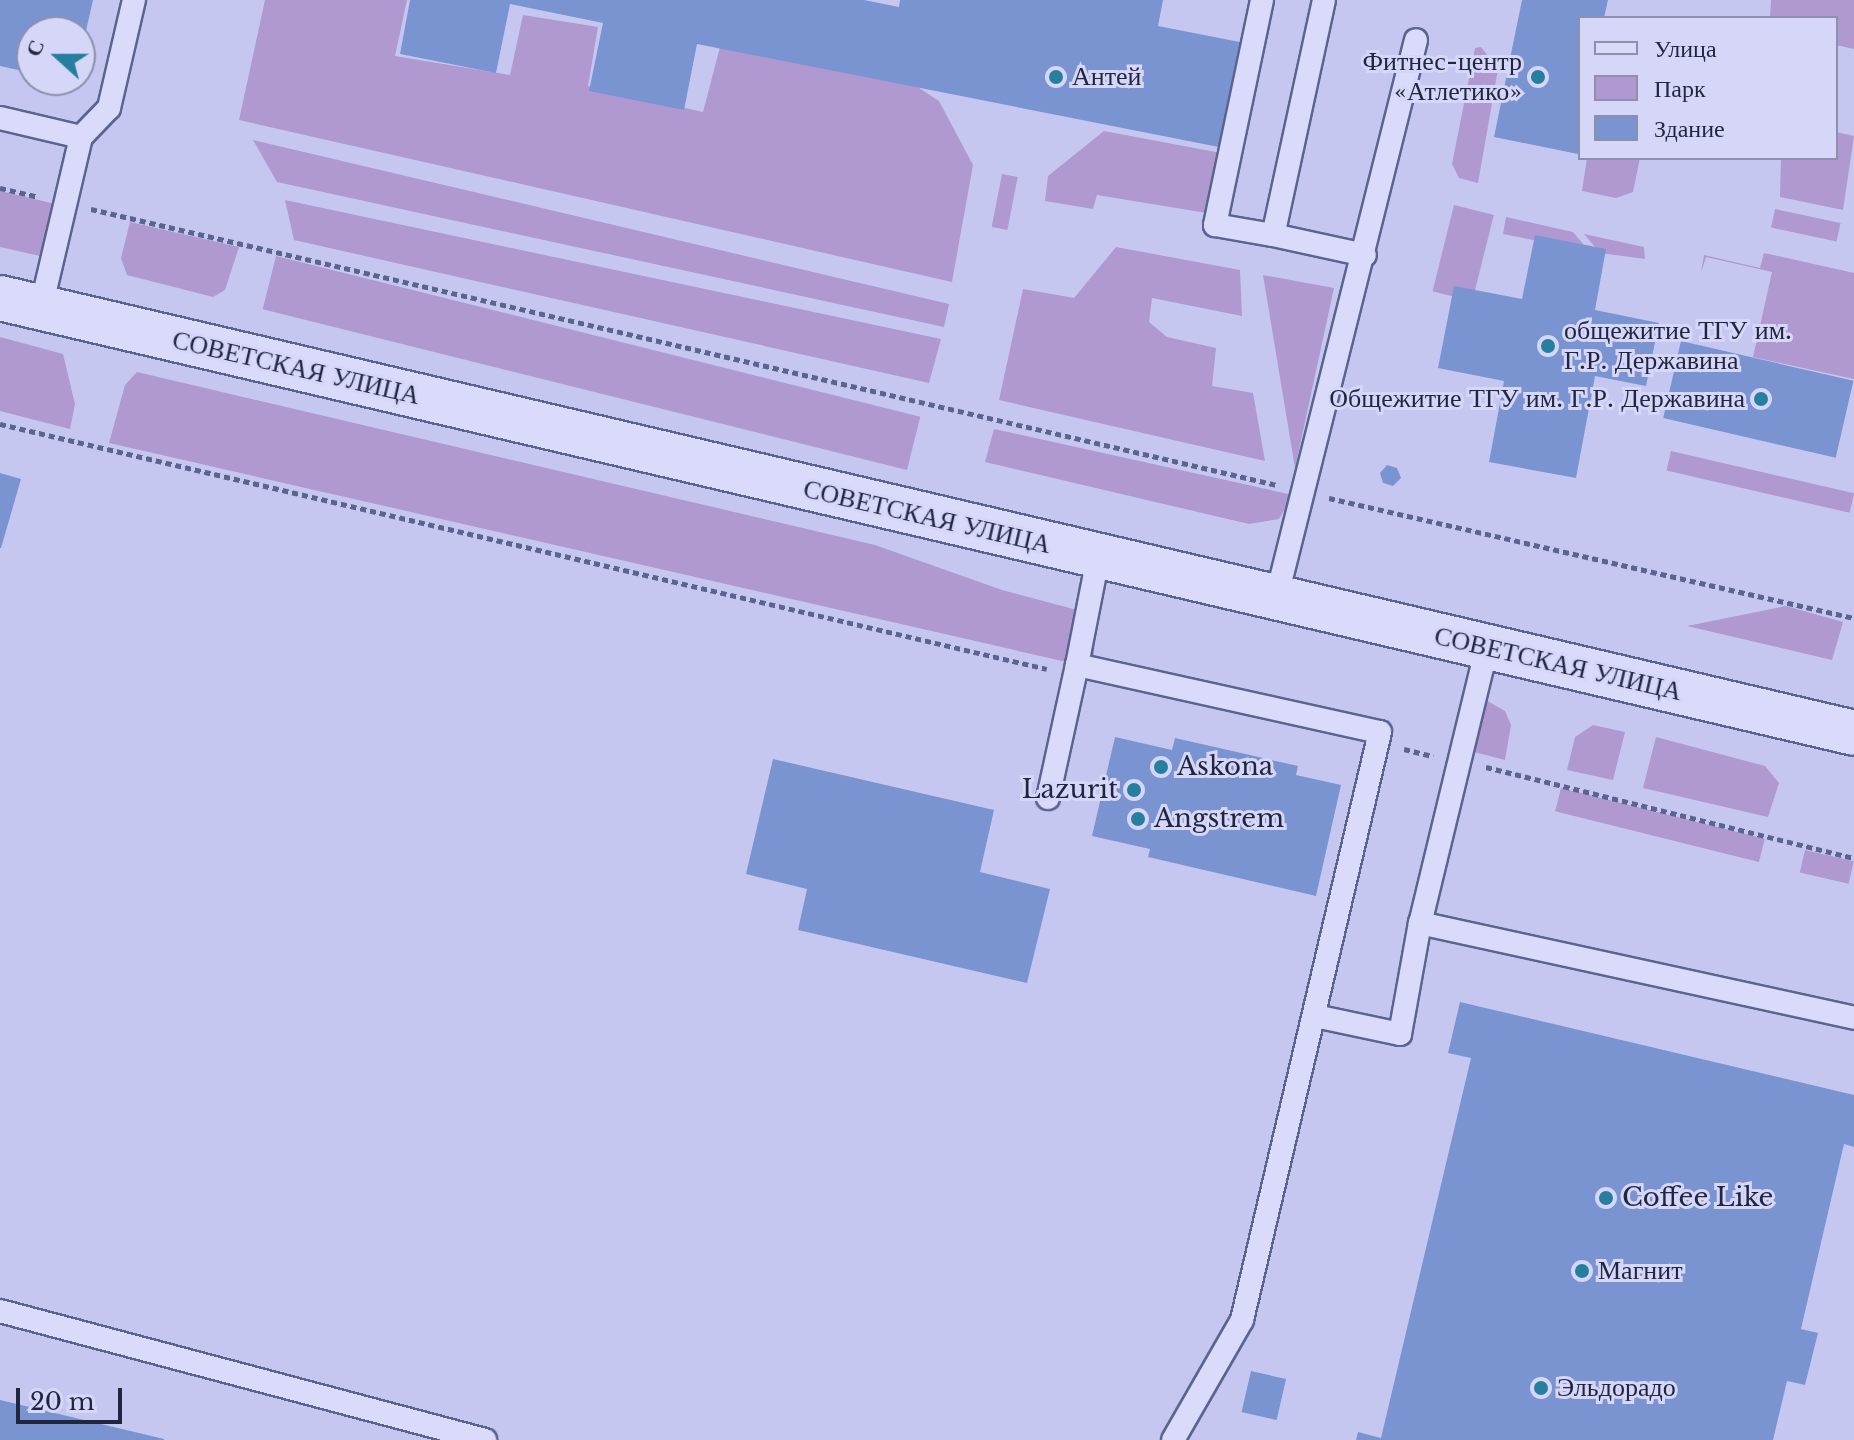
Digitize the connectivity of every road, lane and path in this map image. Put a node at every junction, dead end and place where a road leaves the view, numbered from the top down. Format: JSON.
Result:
{"nodes":[{"id":1,"x":134,"y":0,"type":"edge"},
{"id":2,"x":1262,"y":0,"type":"edge"},
{"id":3,"x":1324,"y":0,"type":"edge"},
{"id":4,"x":1416,"y":40,"type":"dead end"},
{"id":5,"x":0,"y":118,"type":"edge"},
{"id":6,"x":81,"y":137,"type":"junction"},
{"id":7,"x":0,"y":188,"type":"edge"},
{"id":8,"x":67,"y":204,"type":"junction"},
{"id":9,"x":1273,"y":235,"type":"junction"},
{"id":10,"x":1365,"y":255,"type":"junction"},
{"id":11,"x":20,"y":302,"type":"edge"},
{"id":12,"x":0,"y":424,"type":"edge"},
{"id":13,"x":1302,"y":491,"type":"junction"},
{"id":14,"x":1098,"y":558,"type":"junction"},
{"id":15,"x":1276,"y":599,"type":"junction"},
{"id":16,"x":1854,"y":618,"type":"edge"},
{"id":17,"x":1487,"y":647,"type":"junction"},
{"id":18,"x":1076,"y":671,"type":"junction"},
{"id":19,"x":1854,"y":733,"type":"edge"},
{"id":20,"x":1378,"y":744,"type":"junction"},
{"id":21,"x":1461,"y":762,"type":"junction"},
{"id":22,"x":1048,"y":798,"type":"dead end"},
{"id":23,"x":1854,"y":858,"type":"edge"},
{"id":24,"x":1420,"y":923,"type":"junction"},
{"id":25,"x":1315,"y":1016,"type":"junction"},
{"id":26,"x":1854,"y":1018,"type":"edge"},
{"id":27,"x":0,"y":1311,"type":"edge"},
{"id":28,"x":485,"y":1440,"type":"edge"},
{"id":29,"x":1173,"y":1440,"type":"edge"}],
"edges":[{"from":1,"to":6,"type":"lane"},
{"from":2,"to":9,"type":"lane"},
{"from":3,"to":9,"type":"lane"},
{"from":4,"to":10,"type":"lane"},
{"from":5,"to":6,"type":"lane"},
{"from":6,"to":8,"type":"lane"},
{"from":7,"to":8,"type":"path"},
{"from":8,"to":11,"type":"lane"},
{"from":8,"to":13,"type":"path"},
{"from":9,"to":10,"type":"lane"},
{"from":10,"to":13,"type":"lane"},
{"from":11,"to":14,"type":"main road","name":"СОВЕТСКАЯ УЛИЦА"},
{"from":12,"to":18,"type":"path"},
{"from":13,"to":15,"type":"lane"},
{"from":13,"to":16,"type":"path"},
{"from":14,"to":15,"type":"main road","name":"СОВЕТСКАЯ УЛИЦА"},
{"from":14,"to":18,"type":"lane"},
{"from":15,"to":17,"type":"main road","name":"СОВЕТСКАЯ УЛИЦА"},
{"from":17,"to":19,"type":"main road","name":"СОВЕТСКАЯ УЛИЦА"},
{"from":17,"to":21,"type":"lane"},
{"from":18,"to":20,"type":"lane"},
{"from":18,"to":22,"type":"lane"},
{"from":20,"to":21,"type":"path"},
{"from":20,"to":25,"type":"lane"},
{"from":21,"to":23,"type":"path"},
{"from":21,"to":24,"type":"lane"},
{"from":24,"to":25,"type":"lane"},
{"from":24,"to":26,"type":"lane"},
{"from":25,"to":29,"type":"lane"},
{"from":27,"to":28,"type":"lane"}]}
